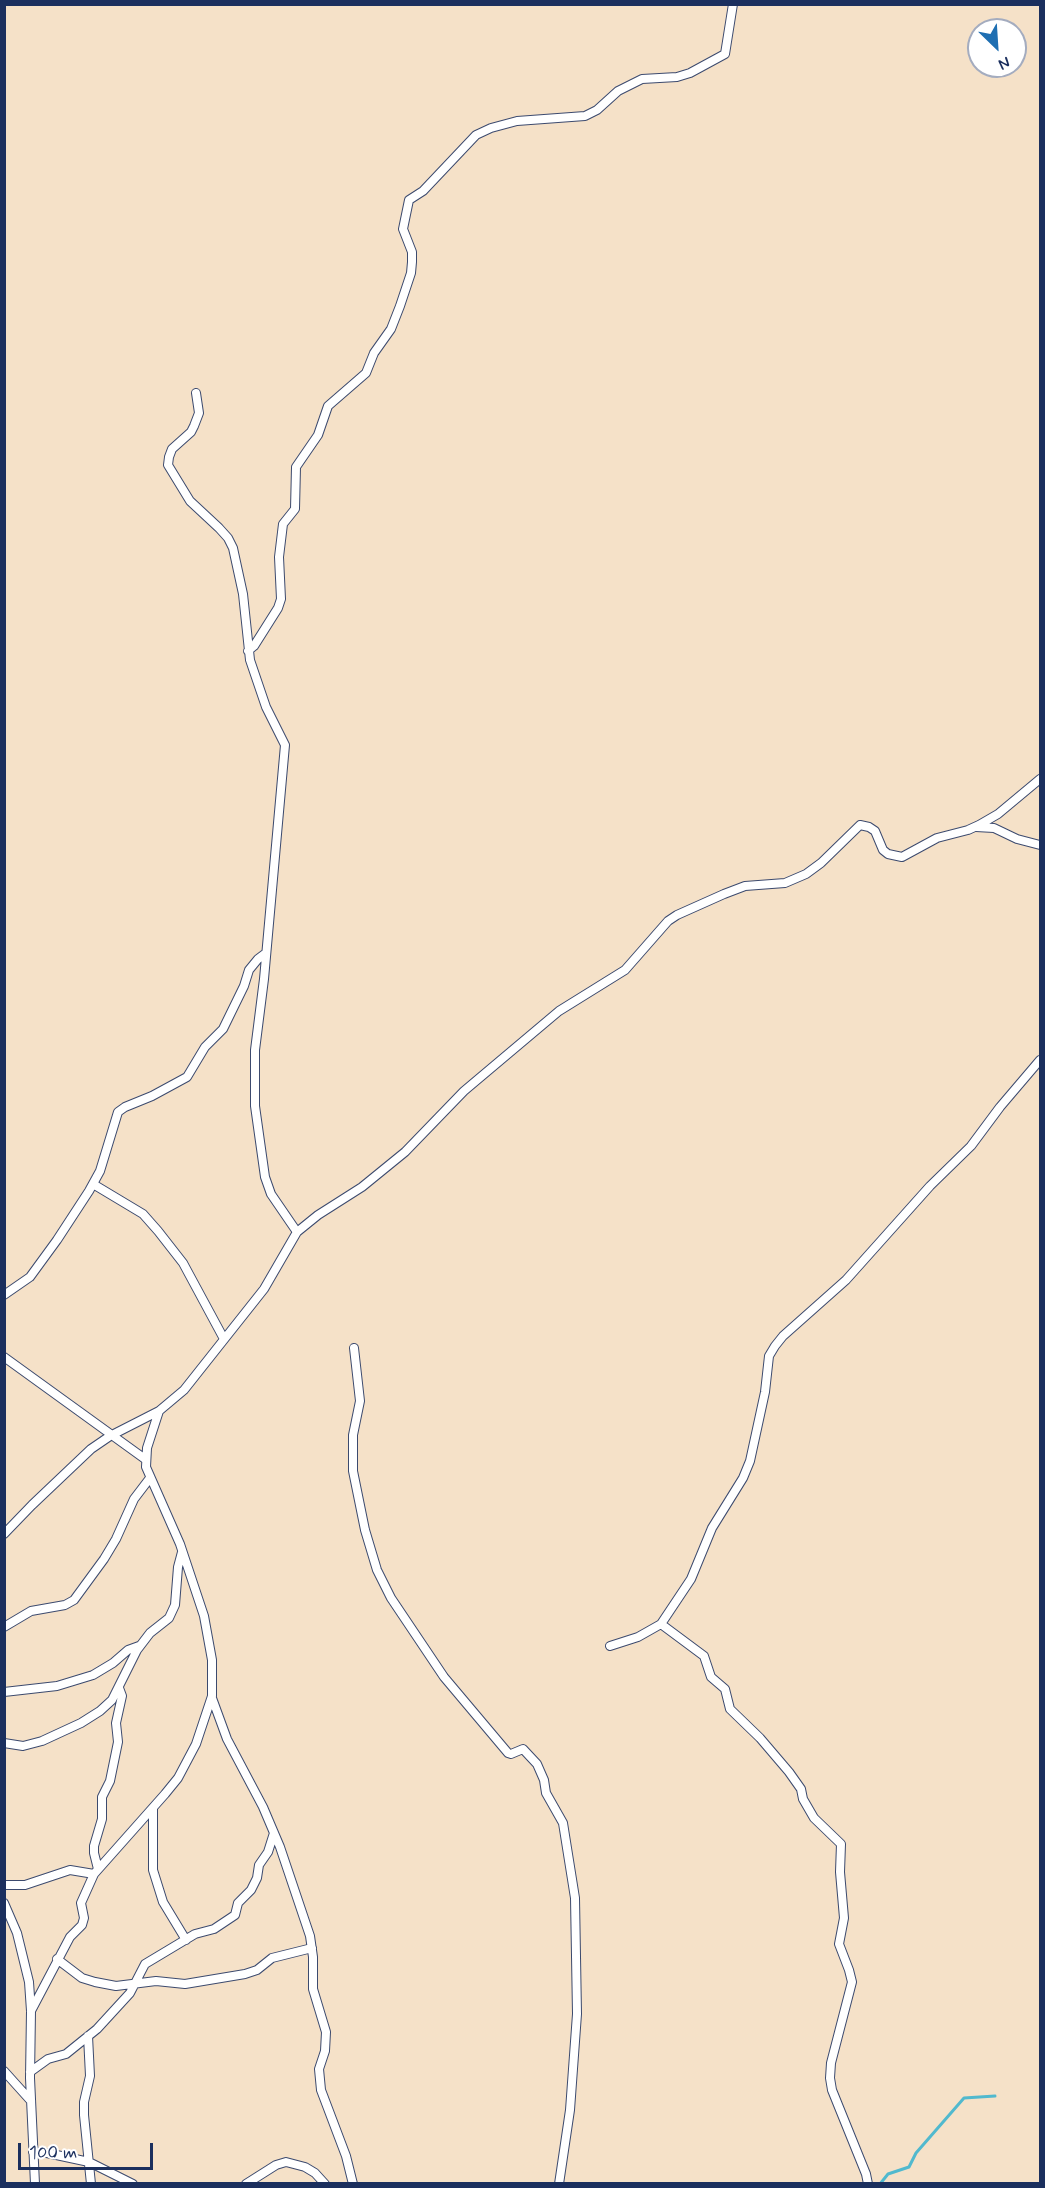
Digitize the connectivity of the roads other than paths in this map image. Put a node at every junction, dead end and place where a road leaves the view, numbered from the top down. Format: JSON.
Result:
{"nodes":[{"id":1,"x":734,"y":4,"type":"edge"},
{"id":2,"x":196,"y":393,"type":"dead end"},
{"id":3,"x":248,"y":651,"type":"junction"},
{"id":4,"x":1041,"y":779,"type":"edge"},
{"id":5,"x":974,"y":827,"type":"junction"},
{"id":6,"x":1041,"y":845,"type":"edge"},
{"id":7,"x":266,"y":953,"type":"junction"},
{"id":8,"x":1041,"y":1060,"type":"edge"},
{"id":9,"x":93,"y":1184,"type":"junction"},
{"id":10,"x":297,"y":1232,"type":"junction"},
{"id":11,"x":4,"y":1295,"type":"edge"},
{"id":12,"x":224,"y":1339,"type":"junction"},
{"id":13,"x":354,"y":1348,"type":"dead end"},
{"id":14,"x":4,"y":1357,"type":"edge"},
{"id":15,"x":159,"y":1411,"type":"junction"},
{"id":16,"x":110,"y":1436,"type":"junction"},
{"id":17,"x":145,"y":1459,"type":"junction"},
{"id":18,"x":150,"y":1478,"type":"junction"},
{"id":19,"x":4,"y":1534,"type":"edge"},
{"id":20,"x":183,"y":1551,"type":"junction"},
{"id":21,"x":661,"y":1624,"type":"junction"},
{"id":22,"x":4,"y":1627,"type":"edge"},
{"id":23,"x":140,"y":1645,"type":"junction"},
{"id":24,"x":610,"y":1646,"type":"dead end"},
{"id":25,"x":119,"y":1688,"type":"junction"},
{"id":26,"x":4,"y":1692,"type":"edge"},
{"id":27,"x":212,"y":1696,"type":"junction"},
{"id":28,"x":4,"y":1743,"type":"edge"},
{"id":29,"x":153,"y":1808,"type":"junction"},
{"id":30,"x":274,"y":1833,"type":"junction"},
{"id":31,"x":96,"y":1872,"type":"junction"},
{"id":32,"x":4,"y":1885,"type":"edge"},
{"id":33,"x":4,"y":1903,"type":"edge"},
{"id":34,"x":186,"y":1940,"type":"junction"},
{"id":35,"x":312,"y":1948,"type":"junction"},
{"id":36,"x":57,"y":1959,"type":"junction"},
{"id":37,"x":136,"y":1983,"type":"junction"},
{"id":38,"x":31,"y":2011,"type":"junction"},
{"id":39,"x":88,"y":2036,"type":"junction"},
{"id":40,"x":4,"y":2071,"type":"edge"},
{"id":41,"x":30,"y":2072,"type":"junction"},
{"id":42,"x":31,"y":2101,"type":"junction"},
{"id":43,"x":33,"y":2152,"type":"junction"},
{"id":44,"x":89,"y":2162,"type":"junction"},
{"id":45,"x":35,"y":2184,"type":"edge"},
{"id":46,"x":91,"y":2184,"type":"edge"},
{"id":47,"x":133,"y":2184,"type":"edge"},
{"id":48,"x":246,"y":2184,"type":"edge"},
{"id":49,"x":325,"y":2184,"type":"edge"},
{"id":50,"x":353,"y":2184,"type":"edge"},
{"id":51,"x":559,"y":2184,"type":"edge"},
{"id":52,"x":868,"y":2184,"type":"edge"}],
"edges":[{"from":1,"to":3,"type":"street"},
{"from":2,"to":3,"type":"street"},
{"from":3,"to":7,"type":"street"},
{"from":4,"to":5,"type":"street"},
{"from":5,"to":6,"type":"street"},
{"from":5,"to":10,"type":"street"},
{"from":7,"to":9,"type":"street"},
{"from":7,"to":10,"type":"street"},
{"from":8,"to":21,"type":"street"},
{"from":9,"to":11,"type":"street"},
{"from":9,"to":12,"type":"street"},
{"from":10,"to":12,"type":"street"},
{"from":12,"to":15,"type":"street"},
{"from":13,"to":51,"type":"street"},
{"from":14,"to":16,"type":"street"},
{"from":15,"to":16,"type":"street"},
{"from":15,"to":17,"type":"street"},
{"from":16,"to":17,"type":"street"},
{"from":16,"to":19,"type":"street"},
{"from":17,"to":18,"type":"street"},
{"from":18,"to":20,"type":"street"},
{"from":18,"to":22,"type":"street"},
{"from":20,"to":23,"type":"street"},
{"from":20,"to":27,"type":"street"},
{"from":21,"to":24,"type":"street"},
{"from":21,"to":52,"type":"street"},
{"from":23,"to":25,"type":"street"},
{"from":23,"to":26,"type":"street"},
{"from":25,"to":28,"type":"street"},
{"from":25,"to":31,"type":"street"},
{"from":27,"to":29,"type":"street"},
{"from":27,"to":30,"type":"street"},
{"from":29,"to":31,"type":"street"},
{"from":29,"to":34,"type":"street"},
{"from":30,"to":34,"type":"street"},
{"from":30,"to":35,"type":"street"},
{"from":31,"to":32,"type":"street"},
{"from":31,"to":36,"type":"street"},
{"from":33,"to":38,"type":"street"},
{"from":34,"to":37,"type":"street"},
{"from":35,"to":37,"type":"street"},
{"from":35,"to":50,"type":"street"},
{"from":36,"to":37,"type":"street"},
{"from":36,"to":38,"type":"street"},
{"from":37,"to":39,"type":"street"},
{"from":38,"to":41,"type":"street"},
{"from":39,"to":41,"type":"street"},
{"from":39,"to":44,"type":"street"},
{"from":40,"to":42,"type":"street"},
{"from":41,"to":42,"type":"street"},
{"from":42,"to":43,"type":"street"},
{"from":43,"to":44,"type":"street"},
{"from":43,"to":45,"type":"street"},
{"from":44,"to":46,"type":"street"},
{"from":44,"to":47,"type":"street"},
{"from":48,"to":49,"type":"street"}]}
